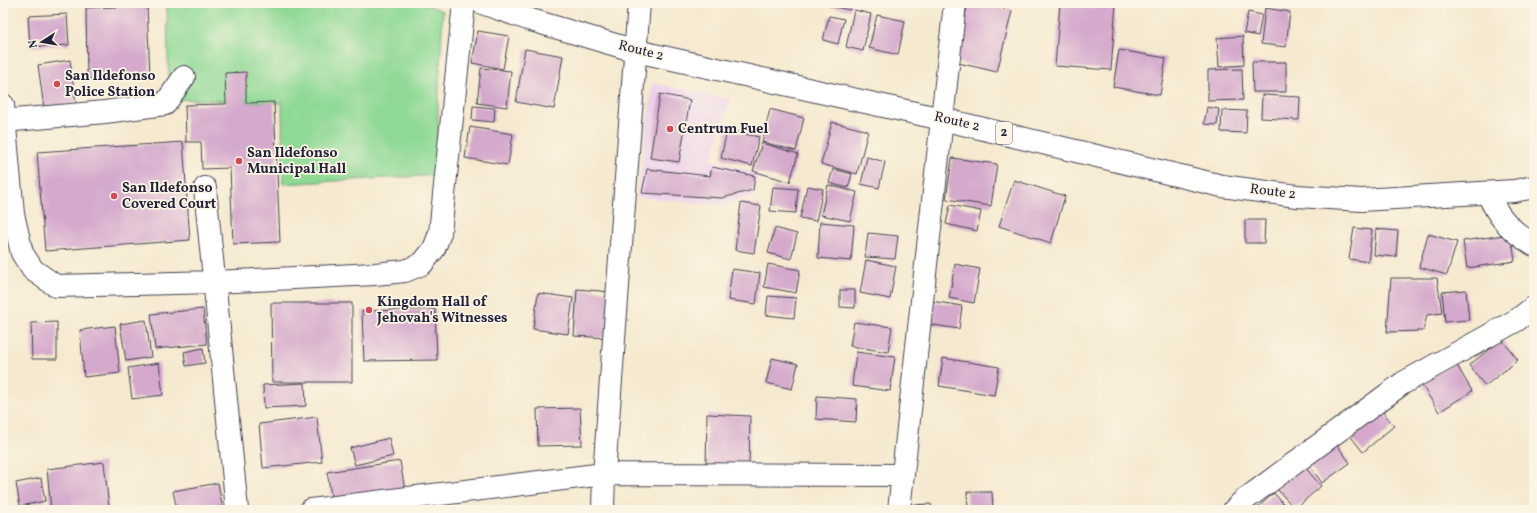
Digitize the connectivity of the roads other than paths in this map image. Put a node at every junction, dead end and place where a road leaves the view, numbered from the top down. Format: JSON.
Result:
{"nodes":[{"id":1,"x":464,"y":3,"type":"edge"},
{"id":2,"x":482,"y":3,"type":"edge"},
{"id":3,"x":639,"y":3,"type":"edge"},
{"id":4,"x":955,"y":3,"type":"edge"},
{"id":5,"x":636,"y":51,"type":"junction"},
{"id":6,"x":184,"y":77,"type":"dead end"},
{"id":7,"x":4,"y":116,"type":"edge"},
{"id":8,"x":942,"y":119,"type":"junction"},
{"id":9,"x":1534,"y":187,"type":"edge"},
{"id":10,"x":205,"y":188,"type":"dead end"},
{"id":11,"x":1488,"y":193,"type":"junction"},
{"id":12,"x":1534,"y":245,"type":"edge"},
{"id":13,"x":214,"y":282,"type":"junction"},
{"id":14,"x":1534,"y":307,"type":"edge"},
{"id":15,"x":604,"y":474,"type":"junction"},
{"id":16,"x":903,"y":475,"type":"junction"},
{"id":17,"x":237,"y":510,"type":"edge"},
{"id":18,"x":311,"y":510,"type":"edge"},
{"id":19,"x":603,"y":510,"type":"edge"},
{"id":20,"x":899,"y":510,"type":"edge"},
{"id":21,"x":1234,"y":510,"type":"edge"}],
"edges":[{"from":1,"to":13,"type":"main road"},
{"from":2,"to":5,"type":"main road","name":"Route 2","number":"2"},
{"from":3,"to":5,"type":"main road"},
{"from":4,"to":8,"type":"main road"},
{"from":5,"to":8,"type":"main road","name":"Route 2","number":"2"},
{"from":5,"to":15,"type":"main road"},
{"from":6,"to":7,"type":"main road"},
{"from":7,"to":13,"type":"main road"},
{"from":8,"to":11,"type":"main road","name":"Route 2","number":"2"},
{"from":8,"to":16,"type":"main road"},
{"from":9,"to":11,"type":"main road","name":"Route 2","number":"2"},
{"from":10,"to":13,"type":"main road"},
{"from":11,"to":12,"type":"main road"},
{"from":13,"to":17,"type":"main road"},
{"from":14,"to":21,"type":"main road"},
{"from":15,"to":16,"type":"main road"},
{"from":15,"to":18,"type":"main road"},
{"from":15,"to":19,"type":"main road"},
{"from":16,"to":20,"type":"main road"}]}
